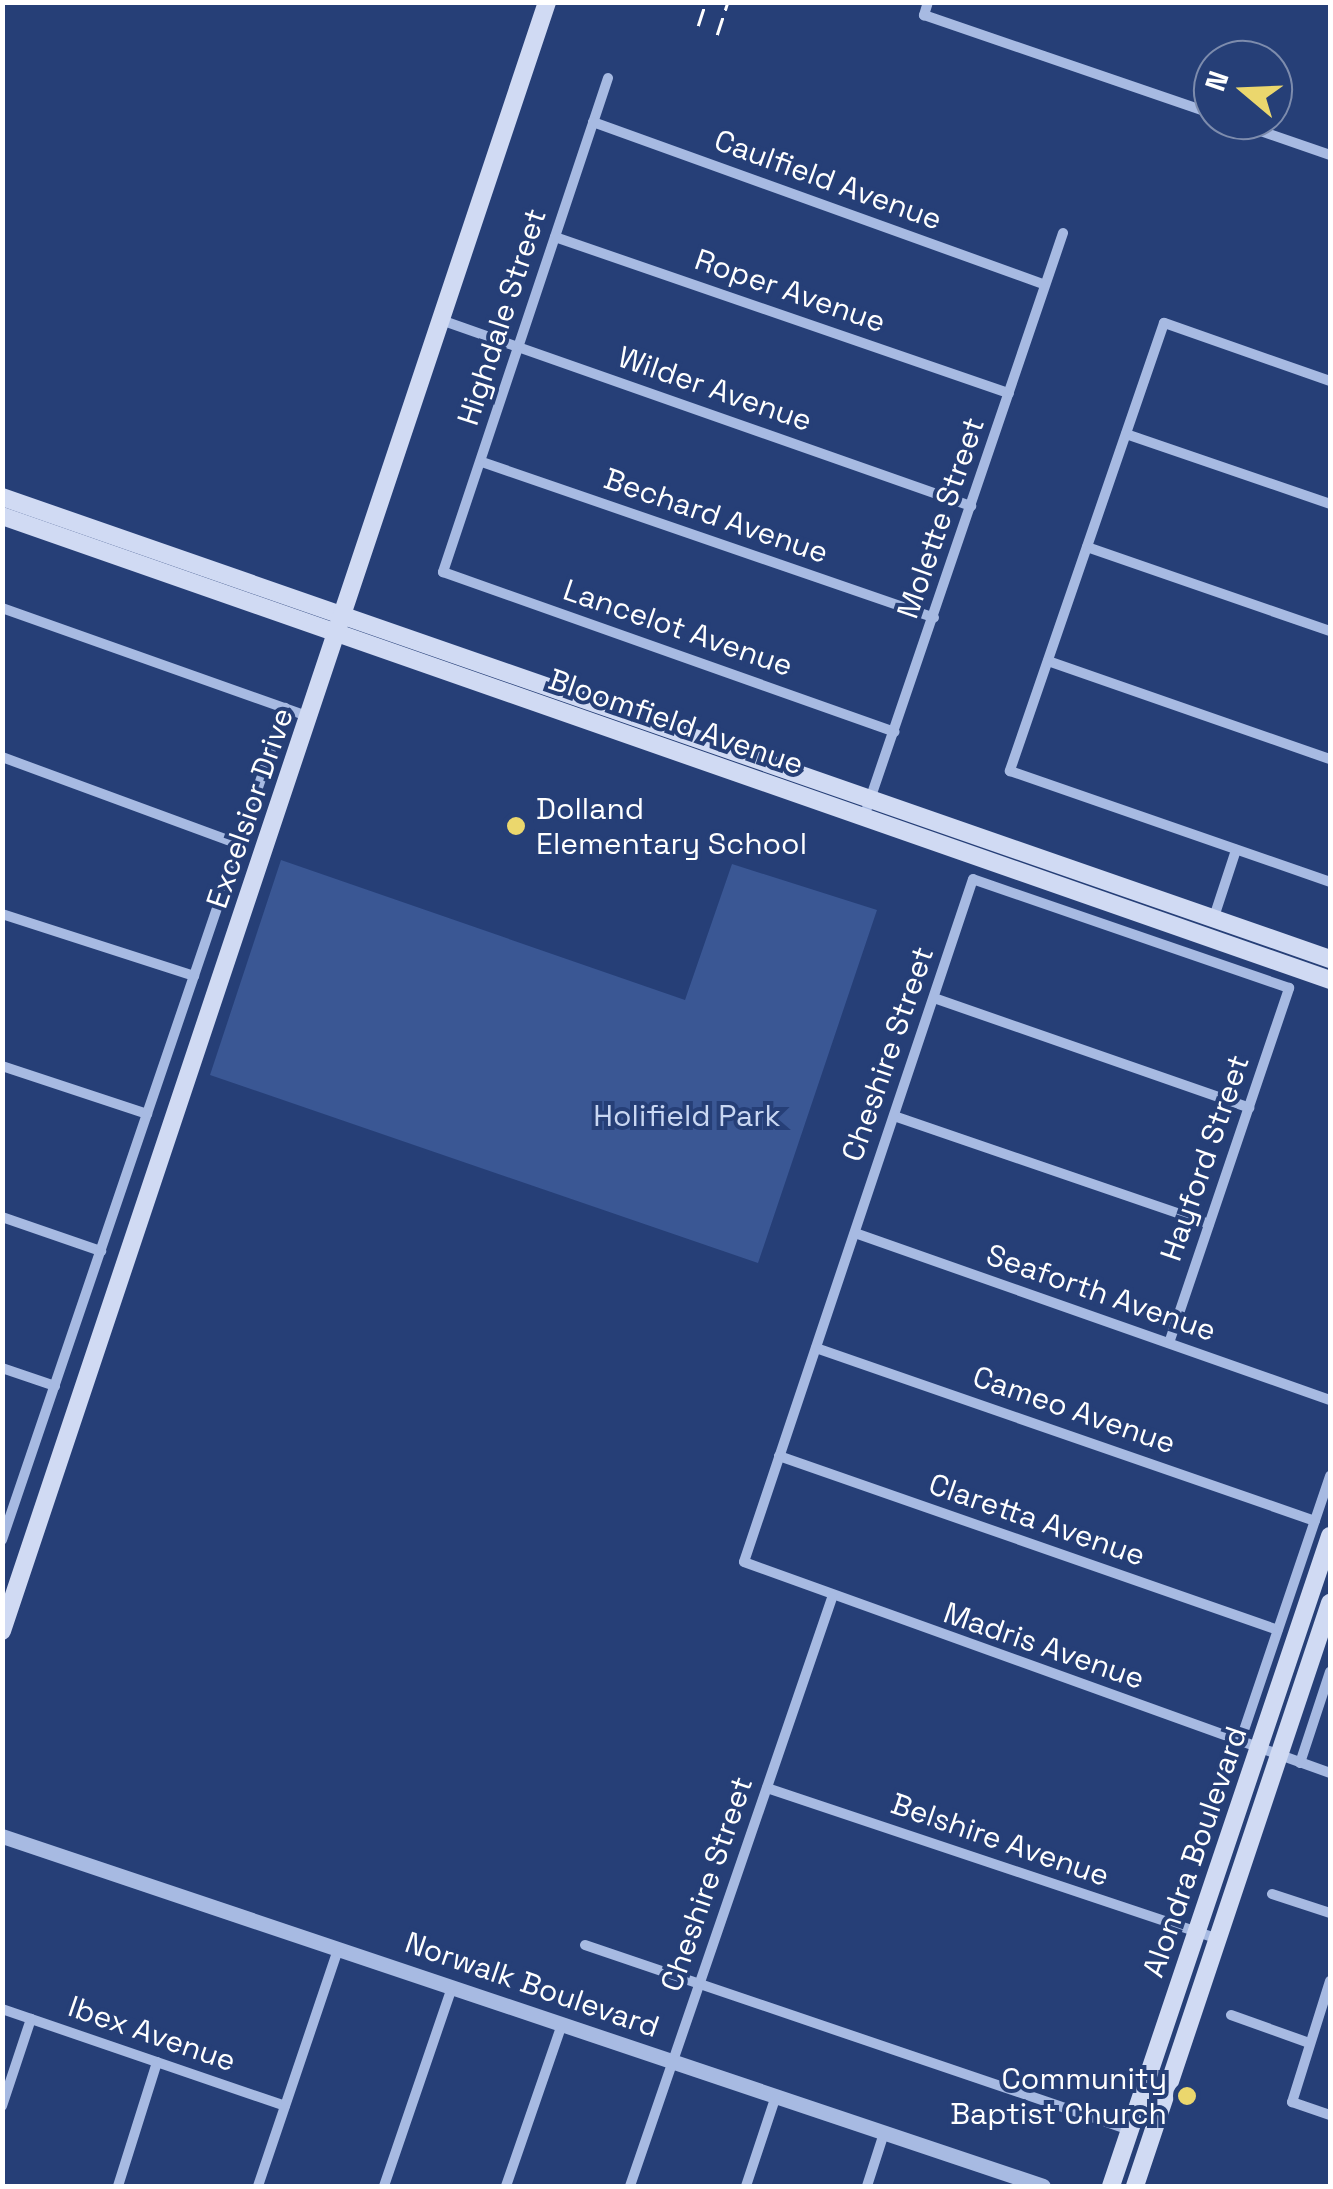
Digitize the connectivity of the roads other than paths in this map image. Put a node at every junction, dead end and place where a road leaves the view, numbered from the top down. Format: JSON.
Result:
{"nodes":[{"id":1,"x":547,"y":2,"type":"edge"},
{"id":2,"x":926,"y":8,"type":"edge"},
{"id":3,"x":608,"y":78,"type":"dead end"},
{"id":4,"x":1193,"y":107,"type":"edge"},
{"id":5,"x":594,"y":122,"type":"junction"},
{"id":6,"x":1287,"y":140,"type":"edge"},
{"id":7,"x":1330,"y":155,"type":"edge"},
{"id":8,"x":1063,"y":234,"type":"dead end"},
{"id":9,"x":555,"y":237,"type":"junction"},
{"id":10,"x":1046,"y":285,"type":"junction"},
{"id":11,"x":442,"y":320,"type":"junction"},
{"id":12,"x":517,"y":346,"type":"junction"},
{"id":13,"x":1330,"y":381,"type":"edge"},
{"id":14,"x":1010,"y":393,"type":"junction"},
{"id":15,"x":1126,"y":434,"type":"junction"},
{"id":16,"x":482,"y":462,"type":"junction"},
{"id":17,"x":2,"y":497,"type":"edge"},
{"id":18,"x":1330,"y":504,"type":"edge"},
{"id":19,"x":972,"y":506,"type":"junction"},
{"id":20,"x":2,"y":516,"type":"edge"},
{"id":21,"x":1087,"y":547,"type":"junction"},
{"id":22,"x":443,"y":572,"type":"joint"},
{"id":23,"x":2,"y":608,"type":"edge"},
{"id":24,"x":934,"y":618,"type":"junction"},
{"id":25,"x":340,"y":626,"type":"junction"},
{"id":26,"x":1330,"y":631,"type":"edge"},
{"id":27,"x":1048,"y":661,"type":"junction"},
{"id":28,"x":285,"y":708,"type":"junction"},
{"id":29,"x":310,"y":717,"type":"junction"},
{"id":30,"x":896,"y":732,"type":"junction"},
{"id":31,"x":2,"y":758,"type":"edge"},
{"id":32,"x":1330,"y":760,"type":"edge"},
{"id":33,"x":871,"y":797,"type":"junction"},
{"id":34,"x":864,"y":817,"type":"junction"},
{"id":35,"x":239,"y":844,"type":"junction"},
{"id":36,"x":1236,"y":850,"type":"junction"},
{"id":37,"x":1330,"y":882,"type":"edge"},
{"id":38,"x":2,"y":914,"type":"edge"},
{"id":39,"x":1214,"y":918,"type":"junction"},
{"id":40,"x":1207,"y":938,"type":"junction"},
{"id":41,"x":1200,"y":957,"type":"junction"},
{"id":42,"x":1330,"y":959,"type":"edge"},
{"id":43,"x":194,"y":976,"type":"junction"},
{"id":44,"x":1330,"y":980,"type":"edge"},
{"id":45,"x":1289,"y":988,"type":"joint"},
{"id":46,"x":934,"y":998,"type":"junction"},
{"id":47,"x":2,"y":1066,"type":"edge"},
{"id":48,"x":1248,"y":1108,"type":"junction"},
{"id":49,"x":147,"y":1114,"type":"junction"},
{"id":50,"x":894,"y":1116,"type":"junction"},
{"id":51,"x":2,"y":1217,"type":"edge"},
{"id":52,"x":1209,"y":1224,"type":"junction"},
{"id":53,"x":855,"y":1233,"type":"junction"},
{"id":54,"x":100,"y":1251,"type":"junction"},
{"id":55,"x":1169,"y":1343,"type":"junction"},
{"id":56,"x":816,"y":1348,"type":"junction"},
{"id":57,"x":2,"y":1368,"type":"edge"},
{"id":58,"x":55,"y":1386,"type":"junction"},
{"id":59,"x":1330,"y":1400,"type":"edge"},
{"id":60,"x":779,"y":1456,"type":"junction"},
{"id":61,"x":1330,"y":1476,"type":"edge"},
{"id":62,"x":6,"y":1519,"type":"edge"},
{"id":63,"x":1315,"y":1520,"type":"junction"},
{"id":64,"x":1330,"y":1536,"type":"edge"},
{"id":65,"x":2,"y":1540,"type":"edge"},
{"id":66,"x":744,"y":1562,"type":"joint"},
{"id":67,"x":832,"y":1598,"type":"junction"},
{"id":68,"x":1330,"y":1603,"type":"edge"},
{"id":69,"x":1278,"y":1630,"type":"junction"},
{"id":70,"x":2,"y":1631,"type":"edge"},
{"id":71,"x":1330,"y":1672,"type":"edge"},
{"id":72,"x":1240,"y":1742,"type":"junction"},
{"id":73,"x":1259,"y":1748,"type":"junction"},
{"id":74,"x":1279,"y":1756,"type":"junction"},
{"id":75,"x":1300,"y":1763,"type":"junction"},
{"id":76,"x":1330,"y":1773,"type":"edge"},
{"id":77,"x":767,"y":1788,"type":"junction"},
{"id":78,"x":2,"y":1836,"type":"edge"},
{"id":79,"x":1272,"y":1894,"type":"dead end"},
{"id":80,"x":1330,"y":1913,"type":"edge"},
{"id":81,"x":1197,"y":1932,"type":"junction"},
{"id":82,"x":1218,"y":1939,"type":"junction"},
{"id":83,"x":584,"y":1946,"type":"dead end"},
{"id":84,"x":338,"y":1949,"type":"junction"},
{"id":85,"x":1330,"y":1981,"type":"edge"},
{"id":86,"x":700,"y":1984,"type":"junction"},
{"id":87,"x":452,"y":1988,"type":"junction"},
{"id":88,"x":2,"y":2009,"type":"edge"},
{"id":89,"x":1231,"y":2014,"type":"dead end"},
{"id":90,"x":31,"y":2019,"type":"junction"},
{"id":91,"x":562,"y":2024,"type":"junction"},
{"id":92,"x":1309,"y":2043,"type":"junction"},
{"id":93,"x":158,"y":2062,"type":"junction"},
{"id":94,"x":673,"y":2062,"type":"junction"},
{"id":95,"x":776,"y":2096,"type":"junction"},
{"id":96,"x":2,"y":2106,"type":"edge"},
{"id":97,"x":286,"y":2106,"type":"junction"},
{"id":98,"x":1330,"y":2115,"type":"edge"},
{"id":99,"x":1130,"y":2130,"type":"junction"},
{"id":100,"x":884,"y":2133,"type":"junction"},
{"id":101,"x":994,"y":2179,"type":"edge"},
{"id":102,"x":118,"y":2186,"type":"edge"},
{"id":103,"x":258,"y":2186,"type":"edge"},
{"id":104,"x":384,"y":2186,"type":"edge"},
{"id":105,"x":506,"y":2186,"type":"edge"},
{"id":106,"x":630,"y":2186,"type":"edge"},
{"id":107,"x":746,"y":2186,"type":"edge"},
{"id":108,"x":867,"y":2186,"type":"edge"},
{"id":109,"x":1044,"y":2186,"type":"edge"},
{"id":110,"x":1111,"y":2186,"type":"edge"},
{"id":111,"x":1134,"y":2186,"type":"edge"}],
"edges":[{"from":1,"to":11,"type":"main road","name":"Excelsior Drive"},
{"from":2,"to":4,"type":"street"},
{"from":3,"to":5,"type":"street","name":"Highdale Street"},
{"from":5,"to":9,"type":"street","name":"Highdale Street"},
{"from":5,"to":10,"type":"street","name":"Caulfield Avenue"},
{"from":6,"to":7,"type":"street"},
{"from":8,"to":10,"type":"street","name":"Molette Street"},
{"from":9,"to":12,"type":"street","name":"Highdale Street"},
{"from":9,"to":14,"type":"street","name":"Roper Avenue"},
{"from":10,"to":14,"type":"street","name":"Molette Street"},
{"from":11,"to":12,"type":"street","name":"Wilder Avenue"},
{"from":11,"to":25,"type":"main road","name":"Excelsior Drive"},
{"from":12,"to":16,"type":"street","name":"Highdale Street"},
{"from":12,"to":19,"type":"street","name":"Wilder Avenue"},
{"from":13,"to":15,"type":"street"},
{"from":14,"to":19,"type":"street","name":"Molette Street"},
{"from":15,"to":18,"type":"street"},
{"from":15,"to":21,"type":"street"},
{"from":16,"to":22,"type":"street","name":"Highdale Street"},
{"from":16,"to":24,"type":"street","name":"Bechard Avenue"},
{"from":17,"to":25,"type":"main road","name":"Bloomfield Avenue"},
{"from":19,"to":24,"type":"street","name":"Molette Street"},
{"from":20,"to":25,"type":"main road","name":"Bloomfield Avenue"},
{"from":21,"to":26,"type":"street"},
{"from":21,"to":27,"type":"street"},
{"from":22,"to":30,"type":"street","name":"Lancelot Avenue"},
{"from":23,"to":28,"type":"street"},
{"from":24,"to":30,"type":"street","name":"Molette Street"},
{"from":25,"to":29,"type":"main road","name":"Excelsior Drive"},
{"from":25,"to":33,"type":"main road","name":"Bloomfield Avenue"},
{"from":25,"to":34,"type":"main road","name":"Bloomfield Avenue"},
{"from":27,"to":32,"type":"street"},
{"from":27,"to":36,"type":"street"},
{"from":28,"to":29,"type":"street"},
{"from":28,"to":35,"type":"street","name":"Excelsior Drive"},
{"from":29,"to":70,"type":"main road","name":"Excelsior Drive"},
{"from":30,"to":33,"type":"street","name":"Molette Street"},
{"from":31,"to":35,"type":"street"},
{"from":33,"to":34,"type":"street","name":"Molette Street"},
{"from":33,"to":39,"type":"main road","name":"Bloomfield Avenue"},
{"from":34,"to":40,"type":"main road","name":"Bloomfield Avenue"},
{"from":35,"to":43,"type":"street","name":"Excelsior Drive"},
{"from":36,"to":37,"type":"street"},
{"from":36,"to":39,"type":"street"},
{"from":38,"to":43,"type":"street"},
{"from":39,"to":40,"type":"street"},
{"from":39,"to":42,"type":"main road","name":"Bloomfield Avenue"},
{"from":40,"to":41,"type":"street"},
{"from":40,"to":44,"type":"main road","name":"Bloomfield Avenue"},
{"from":41,"to":45,"type":"street","name":"Cheshire Street"},
{"from":41,"to":46,"type":"street","name":"Cheshire Street"},
{"from":43,"to":49,"type":"street","name":"Excelsior Drive"},
{"from":45,"to":48,"type":"street","name":"Hayford Street"},
{"from":46,"to":48,"type":"street"},
{"from":46,"to":50,"type":"street","name":"Cheshire Street"},
{"from":47,"to":49,"type":"street"},
{"from":48,"to":52,"type":"street","name":"Hayford Street"},
{"from":49,"to":54,"type":"street","name":"Excelsior Drive"},
{"from":50,"to":52,"type":"street"},
{"from":50,"to":53,"type":"street","name":"Cheshire Street"},
{"from":51,"to":54,"type":"street"},
{"from":52,"to":55,"type":"street","name":"Hayford Street"},
{"from":53,"to":55,"type":"street","name":"Seaforth Avenue"},
{"from":53,"to":56,"type":"street","name":"Cheshire Street"},
{"from":54,"to":58,"type":"street","name":"Excelsior Drive"},
{"from":55,"to":59,"type":"street","name":"Seaforth Avenue"},
{"from":56,"to":60,"type":"street","name":"Cheshire Street"},
{"from":56,"to":63,"type":"street","name":"Cameo Avenue"},
{"from":57,"to":58,"type":"street"},
{"from":58,"to":62,"type":"street","name":"Excelsior Drive"},
{"from":60,"to":66,"type":"street","name":"Cheshire Street"},
{"from":60,"to":69,"type":"street","name":"Claretta Avenue"},
{"from":61,"to":63,"type":"street","name":"Alondra Boulevard"},
{"from":62,"to":65,"type":"street","name":"Excelsior Drive"},
{"from":63,"to":69,"type":"street","name":"Alondra Boulevard"},
{"from":64,"to":73,"type":"main road","name":"Alondra Boulevard"},
{"from":66,"to":67,"type":"street","name":"Madris Avenue"},
{"from":67,"to":72,"type":"street","name":"Madris Avenue"},
{"from":67,"to":77,"type":"street","name":"Cheshire Street"},
{"from":68,"to":74,"type":"main road","name":"Alondra Boulevard"},
{"from":69,"to":72,"type":"street","name":"Alondra Boulevard"},
{"from":71,"to":75,"type":"street"},
{"from":72,"to":73,"type":"street","name":"Madris Avenue"},
{"from":73,"to":74,"type":"street","name":"Madris Avenue"},
{"from":73,"to":81,"type":"main road","name":"Alondra Boulevard"},
{"from":74,"to":75,"type":"street","name":"Madris Avenue"},
{"from":74,"to":82,"type":"main road","name":"Alondra Boulevard"},
{"from":75,"to":76,"type":"street","name":"Madris Avenue"},
{"from":77,"to":81,"type":"street","name":"Belshire Avenue"},
{"from":77,"to":86,"type":"street","name":"Cheshire Street"},
{"from":78,"to":84,"type":"street","name":"Norwalk Boulevard"},
{"from":79,"to":80,"type":"street"},
{"from":81,"to":82,"type":"street","name":"Belshire Avenue"},
{"from":81,"to":99,"type":"main road","name":"Alondra Boulevard"},
{"from":82,"to":111,"type":"main road","name":"Alondra Boulevard"},
{"from":83,"to":86,"type":"street"},
{"from":84,"to":87,"type":"street","name":"Norwalk Boulevard"},
{"from":84,"to":97,"type":"street"},
{"from":85,"to":92,"type":"street"},
{"from":86,"to":94,"type":"street","name":"Cheshire Street"},
{"from":86,"to":99,"type":"street"},
{"from":87,"to":91,"type":"street","name":"Norwalk Boulevard"},
{"from":87,"to":104,"type":"street"},
{"from":88,"to":90,"type":"street","name":"Ibex Avenue"},
{"from":89,"to":92,"type":"street"},
{"from":90,"to":93,"type":"street","name":"Ibex Avenue"},
{"from":90,"to":96,"type":"street"},
{"from":91,"to":94,"type":"street","name":"Norwalk Boulevard"},
{"from":91,"to":105,"type":"street"},
{"from":92,"to":98,"type":"street"},
{"from":93,"to":97,"type":"street","name":"Ibex Avenue"},
{"from":93,"to":102,"type":"street"},
{"from":94,"to":95,"type":"street","name":"Norwalk Boulevard"},
{"from":94,"to":106,"type":"street","name":"Cheshire Street"},
{"from":95,"to":100,"type":"street","name":"Norwalk Boulevard"},
{"from":95,"to":107,"type":"street"},
{"from":97,"to":103,"type":"street"},
{"from":99,"to":110,"type":"main road","name":"Alondra Boulevard"},
{"from":100,"to":101,"type":"street","name":"Norwalk Boulevard"},
{"from":100,"to":108,"type":"street"},
{"from":101,"to":109,"type":"street","name":"Norwalk Boulevard"}]}
